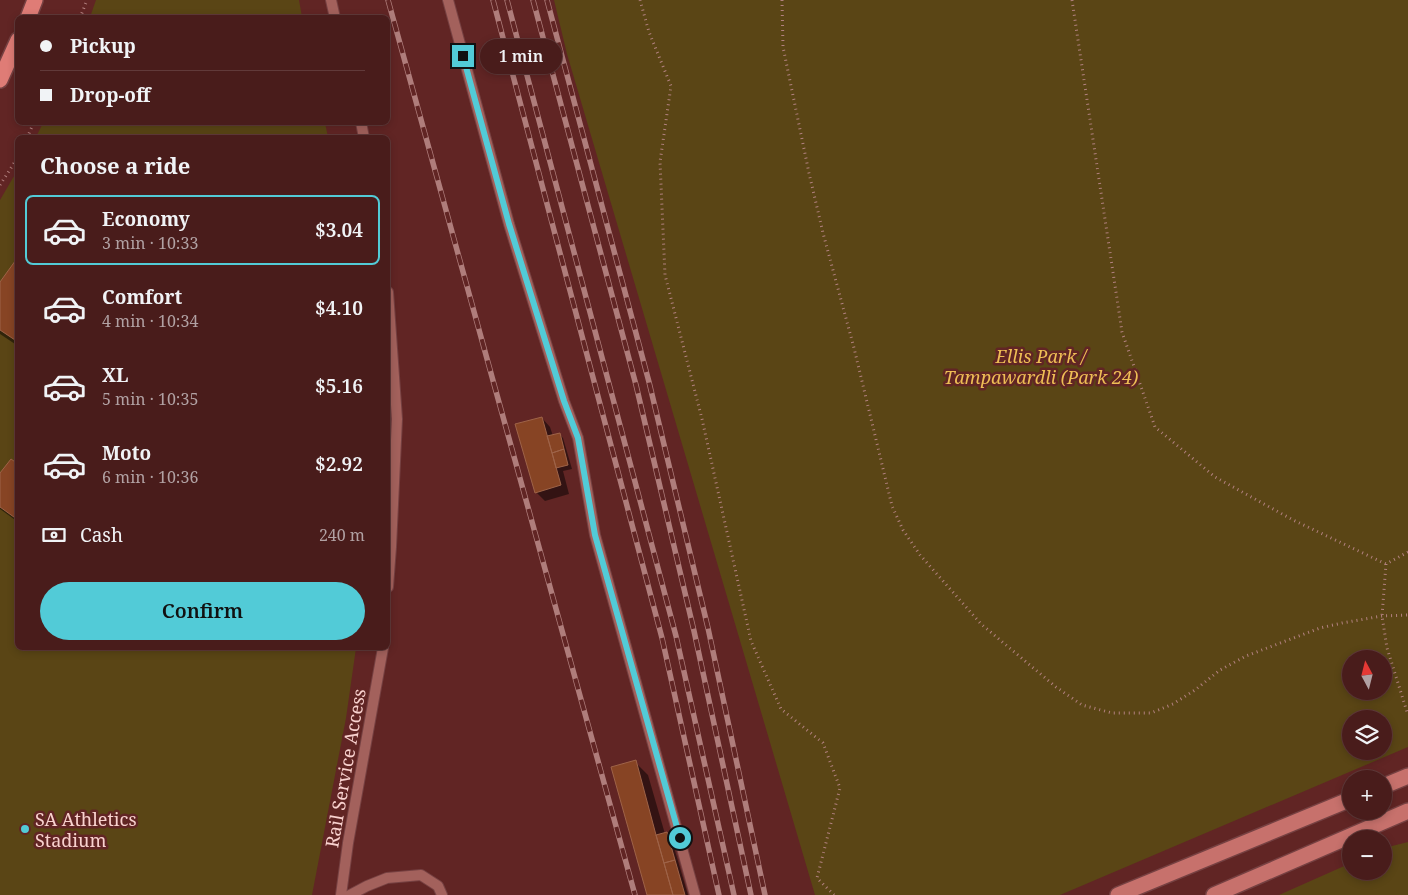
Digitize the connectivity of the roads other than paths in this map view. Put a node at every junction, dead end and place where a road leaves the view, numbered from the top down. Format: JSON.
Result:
{"nodes":[{"id":1,"x":35,"y":0,"type":"edge"},
{"id":2,"x":331,"y":0,"type":"edge"},
{"id":3,"x":448,"y":0,"type":"edge"},
{"id":4,"x":29,"y":15,"type":"edge"},
{"id":5,"x":334,"y":15,"type":"edge"},
{"id":6,"x":15,"y":47,"type":"edge"},
{"id":7,"x":0,"y":80,"type":"edge"},
{"id":8,"x":390,"y":324,"type":"edge"},
{"id":9,"x":390,"y":560,"type":"edge"},
{"id":10,"x":383,"y":650,"type":"edge"},
{"id":11,"x":1408,"y":776,"type":"edge"},
{"id":12,"x":1392,"y":783,"type":"edge"},
{"id":13,"x":1342,"y":804,"type":"edge"},
{"id":14,"x":1408,"y":811,"type":"edge"},
{"id":15,"x":342,"y":895,"type":"edge"},
{"id":16,"x":350,"y":895,"type":"edge"},
{"id":17,"x":442,"y":895,"type":"edge"},
{"id":18,"x":695,"y":895,"type":"edge"},
{"id":19,"x":1118,"y":895,"type":"edge"},
{"id":20,"x":1214,"y":895,"type":"edge"}],
"edges":[{"from":1,"to":4,"type":"highway"},
{"from":2,"to":5,"type":"lane"},
{"from":3,"to":18,"type":"lane"},
{"from":6,"to":7,"type":"highway"},
{"from":8,"to":9,"type":"lane"},
{"from":10,"to":15,"type":"lane","name":"Rail Service Access"},
{"from":11,"to":12,"type":"main road"},
{"from":13,"to":19,"type":"main road"},
{"from":14,"to":20,"type":"main road"},
{"from":16,"to":17,"type":"lane"}]}
